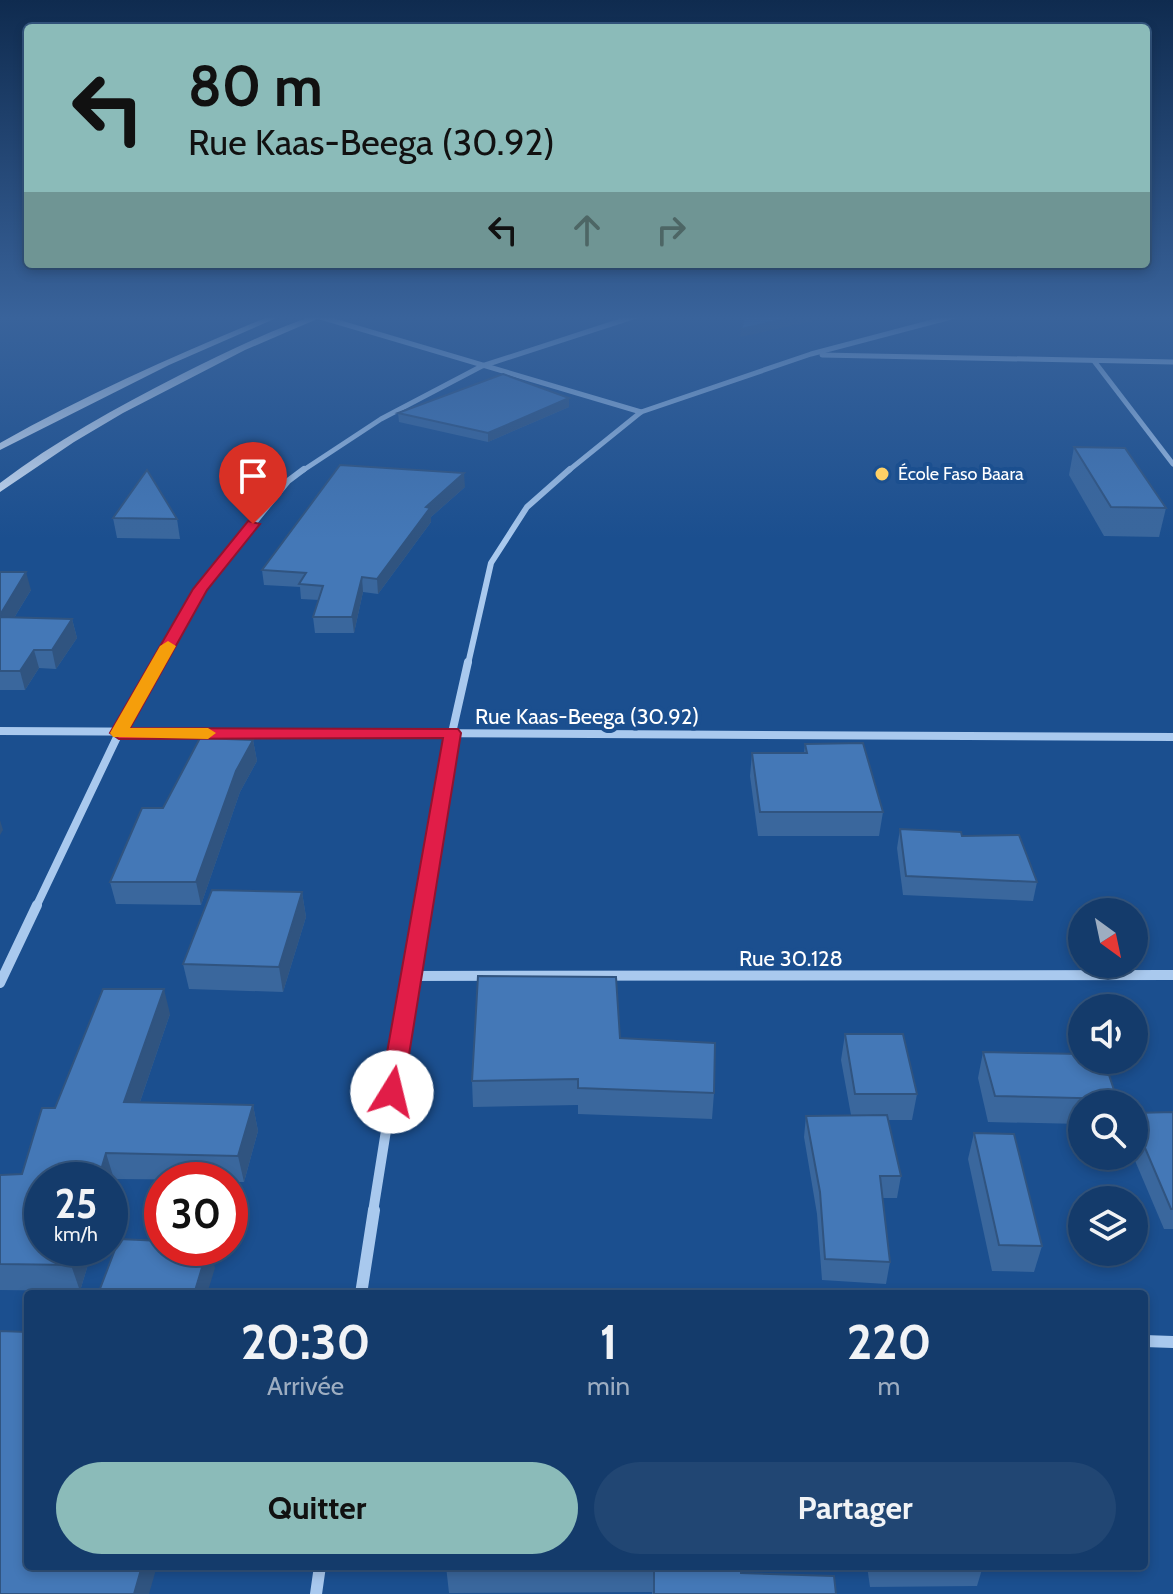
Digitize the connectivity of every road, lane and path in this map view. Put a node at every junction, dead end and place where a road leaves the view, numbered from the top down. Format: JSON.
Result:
{"nodes":[{"id":1,"x":109,"y":390,"type":"edge"},
{"id":2,"x":158,"y":390,"type":"edge"},
{"id":3,"x":436,"y":390,"type":"edge"},
{"id":4,"x":566,"y":390,"type":"edge"},
{"id":5,"x":704,"y":390,"type":"edge"},
{"id":6,"x":1116,"y":390,"type":"edge"},
{"id":7,"x":641,"y":412,"type":"junction"},
{"id":8,"x":0,"y":447,"type":"edge"},
{"id":9,"x":1163,"y":452,"type":"junction"},
{"id":10,"x":1173,"y":452,"type":"edge"},
{"id":11,"x":1173,"y":464,"type":"edge"},
{"id":12,"x":0,"y":489,"type":"edge"},
{"id":13,"x":0,"y":731,"type":"edge"},
{"id":14,"x":119,"y":733,"type":"junction"},
{"id":15,"x":452,"y":733,"type":"junction"},
{"id":16,"x":1173,"y":737,"type":"edge"},
{"id":17,"x":1173,"y":975,"type":"edge"},
{"id":18,"x":409,"y":976,"type":"junction"},
{"id":19,"x":0,"y":983,"type":"edge"},
{"id":20,"x":362,"y":1290,"type":"edge"},
{"id":21,"x":1148,"y":1341,"type":"edge"},
{"id":22,"x":1173,"y":1342,"type":"edge"},
{"id":23,"x":319,"y":1570,"type":"edge"},
{"id":24,"x":316,"y":1594,"type":"edge"}],
"edges":[{"from":1,"to":8,"type":"main road"},
{"from":2,"to":12,"type":"main road"},
{"from":3,"to":14,"type":"street"},
{"from":4,"to":7,"type":"street"},
{"from":5,"to":7,"type":"street"},
{"from":6,"to":9,"type":"street"},
{"from":7,"to":15,"type":"street"},
{"from":9,"to":10,"type":"street"},
{"from":9,"to":11,"type":"street"},
{"from":13,"to":14,"type":"street","name":"Rue Kaas-Beega (30.92)"},
{"from":14,"to":15,"type":"street","name":"Rue Kaas-Beega (30.92)"},
{"from":14,"to":19,"type":"street"},
{"from":15,"to":16,"type":"street","name":"Rue Kaas-Beega (30.92)"},
{"from":15,"to":18,"type":"street"},
{"from":17,"to":18,"type":"street","name":"Rue 30.128"},
{"from":18,"to":20,"type":"street"},
{"from":21,"to":22,"type":"street"},
{"from":23,"to":24,"type":"street"}]}
